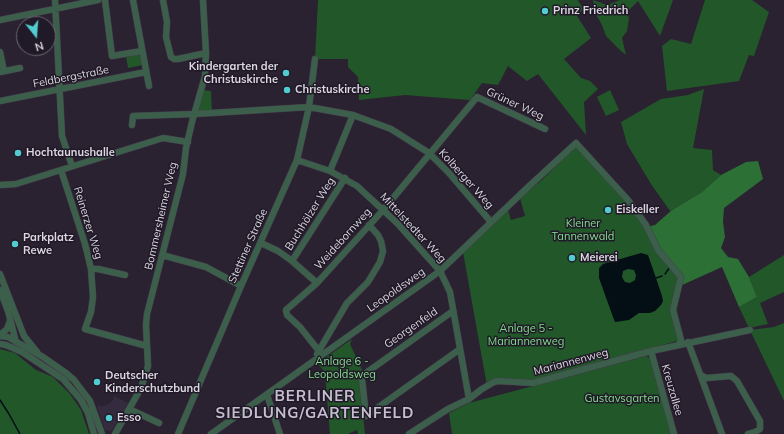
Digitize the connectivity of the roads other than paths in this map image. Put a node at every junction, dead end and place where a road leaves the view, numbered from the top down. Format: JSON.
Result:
{"nodes":[{"id":1,"x":55,"y":0,"type":"edge"},
{"id":2,"x":98,"y":0,"type":"edge"},
{"id":3,"x":105,"y":0,"type":"edge"},
{"id":4,"x":133,"y":0,"type":"edge"},
{"id":5,"x":163,"y":0,"type":"edge"},
{"id":6,"x":203,"y":0,"type":"edge"},
{"id":7,"x":55,"y":8,"type":"junction"},
{"id":8,"x":0,"y":20,"type":"edge"},
{"id":9,"x":142,"y":51,"type":"junction"},
{"id":10,"x":0,"y":52,"type":"edge"},
{"id":11,"x":206,"y":53,"type":"junction"},
{"id":12,"x":316,"y":59,"type":"dead end"},
{"id":13,"x":20,"y":68,"type":"dead end"},
{"id":14,"x":2,"y":71,"type":"edge"},
{"id":15,"x":146,"y":72,"type":"junction"},
{"id":16,"x":149,"y":86,"type":"dead end"},
{"id":17,"x":59,"y":89,"type":"junction"},
{"id":18,"x":477,"y":97,"type":"joint"},
{"id":19,"x":0,"y":100,"type":"edge"},
{"id":20,"x":309,"y":107,"type":"junction"},
{"id":21,"x":132,"y":109,"type":"dead end"},
{"id":22,"x":195,"y":114,"type":"junction"},
{"id":23,"x":353,"y":115,"type":"junction"},
{"id":24,"x":133,"y":116,"type":"junction"},
{"id":25,"x":132,"y":125,"type":"dead end"},
{"id":26,"x":545,"y":129,"type":"dead end"},
{"id":27,"x":188,"y":142,"type":"junction"},
{"id":28,"x":430,"y":153,"type":"junction"},
{"id":29,"x":297,"y":160,"type":"junction"},
{"id":30,"x":72,"y":166,"type":"junction"},
{"id":31,"x":61,"y":170,"type":"junction"},
{"id":32,"x":330,"y":171,"type":"junction"},
{"id":33,"x":345,"y":178,"type":"junction"},
{"id":34,"x":0,"y":185,"type":"edge"},
{"id":35,"x":384,"y":209,"type":"junction"},
{"id":36,"x":491,"y":222,"type":"junction"},
{"id":37,"x":369,"y":225,"type":"junction"},
{"id":38,"x":261,"y":243,"type":"junction"},
{"id":39,"x":162,"y":255,"type":"junction"},
{"id":40,"x":292,"y":261,"type":"junction"},
{"id":41,"x":91,"y":270,"type":"junction"},
{"id":42,"x":440,"y":271,"type":"junction"},
{"id":43,"x":0,"y":274,"type":"edge"},
{"id":44,"x":125,"y":275,"type":"dead end"},
{"id":45,"x":317,"y":283,"type":"junction"},
{"id":46,"x":241,"y":286,"type":"junction"},
{"id":47,"x":0,"y":290,"type":"edge"},
{"id":48,"x":453,"y":311,"type":"junction"},
{"id":49,"x":15,"y":313,"type":"junction"},
{"id":50,"x":10,"y":322,"type":"junction"},
{"id":51,"x":750,"y":330,"type":"dead end"},
{"id":52,"x":0,"y":335,"type":"edge"},
{"id":53,"x":15,"y":341,"type":"junction"},
{"id":54,"x":688,"y":342,"type":"junction"},
{"id":55,"x":2,"y":344,"type":"edge"},
{"id":56,"x":679,"y":344,"type":"junction"},
{"id":57,"x":147,"y":346,"type":"junction"},
{"id":58,"x":460,"y":349,"type":"junction"},
{"id":59,"x":319,"y":351,"type":"junction"},
{"id":60,"x":651,"y":351,"type":"junction"},
{"id":61,"x":22,"y":352,"type":"junction"},
{"id":62,"x":43,"y":357,"type":"junction"},
{"id":63,"x":315,"y":360,"type":"junction"},
{"id":64,"x":700,"y":374,"type":"junction"},
{"id":65,"x":266,"y":395,"type":"junction"},
{"id":66,"x":468,"y":399,"type":"junction"},
{"id":67,"x":129,"y":409,"type":"junction"},
{"id":68,"x":159,"y":423,"type":"dead end"},
{"id":69,"x":101,"y":431,"type":"edge"},
{"id":70,"x":116,"y":432,"type":"edge"},
{"id":71,"x":94,"y":433,"type":"edge"},
{"id":72,"x":105,"y":434,"type":"edge"},
{"id":73,"x":111,"y":434,"type":"edge"},
{"id":74,"x":178,"y":434,"type":"edge"},
{"id":75,"x":211,"y":434,"type":"edge"},
{"id":76,"x":280,"y":434,"type":"edge"},
{"id":77,"x":409,"y":434,"type":"edge"},
{"id":78,"x":674,"y":434,"type":"edge"},
{"id":79,"x":722,"y":434,"type":"edge"},
{"id":80,"x":748,"y":434,"type":"edge"}],
"edges":[{"from":1,"to":7,"type":"street"},
{"from":2,"to":7,"type":"street"},
{"from":3,"to":9,"type":"street"},
{"from":4,"to":9,"type":"street"},
{"from":5,"to":11,"type":"street"},
{"from":6,"to":11,"type":"street","name":"Bommersheimer Weg"},
{"from":7,"to":8,"type":"street"},
{"from":7,"to":17,"type":"street"},
{"from":9,"to":15,"type":"street"},
{"from":10,"to":14,"type":"street"},
{"from":11,"to":22,"type":"street","name":"Bommersheimer Weg"},
{"from":12,"to":20,"type":"street","name":"Stettiner Straße"},
{"from":13,"to":14,"type":"street"},
{"from":15,"to":16,"type":"street"},
{"from":15,"to":17,"type":"street","name":"Feldbergstraße"},
{"from":17,"to":19,"type":"street","name":"Feldbergstraße"},
{"from":17,"to":30,"type":"street"},
{"from":18,"to":26,"type":"street","name":"Grüner Weg"},
{"from":18,"to":28,"type":"street","name":"Weidebornweg"},
{"from":20,"to":22,"type":"street","name":"Kolberger Weg"},
{"from":20,"to":23,"type":"street","name":"Kolberger Weg"},
{"from":20,"to":29,"type":"street","name":"Stettiner Straße"},
{"from":21,"to":24,"type":"street"},
{"from":22,"to":24,"type":"street","name":"Kolberger Weg"},
{"from":22,"to":27,"type":"street","name":"Bommersheimer Weg"},
{"from":23,"to":28,"type":"street","name":"Kolberger Weg"},
{"from":23,"to":32,"type":"street"},
{"from":24,"to":25,"type":"street"},
{"from":27,"to":30,"type":"street"},
{"from":27,"to":39,"type":"street","name":"Bommersheimer Weg"},
{"from":28,"to":35,"type":"street","name":"Weidebornweg"},
{"from":28,"to":36,"type":"street","name":"Kolberger Weg"},
{"from":29,"to":32,"type":"street","name":"Mittelstedter Weg"},
{"from":29,"to":38,"type":"street","name":"Stettiner Straße"},
{"from":30,"to":31,"type":"street"},
{"from":31,"to":34,"type":"street"},
{"from":31,"to":41,"type":"street","name":"Reinerzer Weg"},
{"from":32,"to":33,"type":"street","name":"Mittelstedter Weg"},
{"from":33,"to":35,"type":"street","name":"Mittelstedter Weg"},
{"from":33,"to":40,"type":"street","name":"Buchhölzer Weg"},
{"from":35,"to":37,"type":"street","name":"Weidebornweg"},
{"from":35,"to":42,"type":"street","name":"Mittelstedter Weg"},
{"from":36,"to":42,"type":"street","name":"Leopoldsweg"},
{"from":36,"to":56,"type":"street","name":"Leopoldsweg"},
{"from":37,"to":45,"type":"street","name":"Weidebornweg"},
{"from":37,"to":59,"type":"street"},
{"from":38,"to":40,"type":"street"},
{"from":38,"to":46,"type":"street","name":"Stettiner Straße"},
{"from":39,"to":46,"type":"street"},
{"from":39,"to":57,"type":"street","name":"Bommersheimer Weg"},
{"from":40,"to":45,"type":"street"},
{"from":41,"to":44,"type":"street"},
{"from":41,"to":57,"type":"street","name":"Reinerzer Weg"},
{"from":42,"to":48,"type":"street","name":"Mittelstedter Weg"},
{"from":42,"to":63,"type":"street","name":"Leopoldsweg"},
{"from":43,"to":49,"type":"street"},
{"from":45,"to":59,"type":"street","name":"Weidebornweg"},
{"from":46,"to":74,"type":"street","name":"Stettiner Straße"},
{"from":47,"to":50,"type":"street"},
{"from":48,"to":58,"type":"street","name":"Mittelstedter Weg"},
{"from":48,"to":58,"type":"street","name":"Georgenfeld"},
{"from":49,"to":53,"type":"street"},
{"from":49,"to":62,"type":"street"},
{"from":50,"to":52,"type":"street"},
{"from":50,"to":53,"type":"street"},
{"from":51,"to":54,"type":"street","name":"Mariannenweg"},
{"from":52,"to":53,"type":"street"},
{"from":53,"to":55,"type":"street"},
{"from":53,"to":61,"type":"street"},
{"from":53,"to":62,"type":"street"},
{"from":54,"to":56,"type":"street","name":"Mariannenweg"},
{"from":54,"to":64,"type":"street"},
{"from":55,"to":61,"type":"street"},
{"from":56,"to":60,"type":"street","name":"Mariannenweg"},
{"from":57,"to":67,"type":"street","name":"Bommersheimer Weg"},
{"from":58,"to":66,"type":"street","name":"Mittelstedter Weg"},
{"from":59,"to":63,"type":"street"},
{"from":60,"to":66,"type":"street","name":"Mariannenweg"},
{"from":60,"to":78,"type":"street","name":"Kreuzallee"},
{"from":61,"to":71,"type":"street"},
{"from":62,"to":69,"type":"street"},
{"from":63,"to":65,"type":"street","name":"Leopoldsweg"},
{"from":64,"to":79,"type":"street"},
{"from":64,"to":80,"type":"street"},
{"from":65,"to":75,"type":"street","name":"Leopoldsweg"},
{"from":65,"to":76,"type":"street"},
{"from":66,"to":77,"type":"street","name":"Mariannenweg"},
{"from":67,"to":68,"type":"street"},
{"from":67,"to":70,"type":"street","name":"Bommersheimer Weg"},
{"from":69,"to":72,"type":"street"},
{"from":70,"to":73,"type":"street","name":"Bommersheimer Weg"}]}
